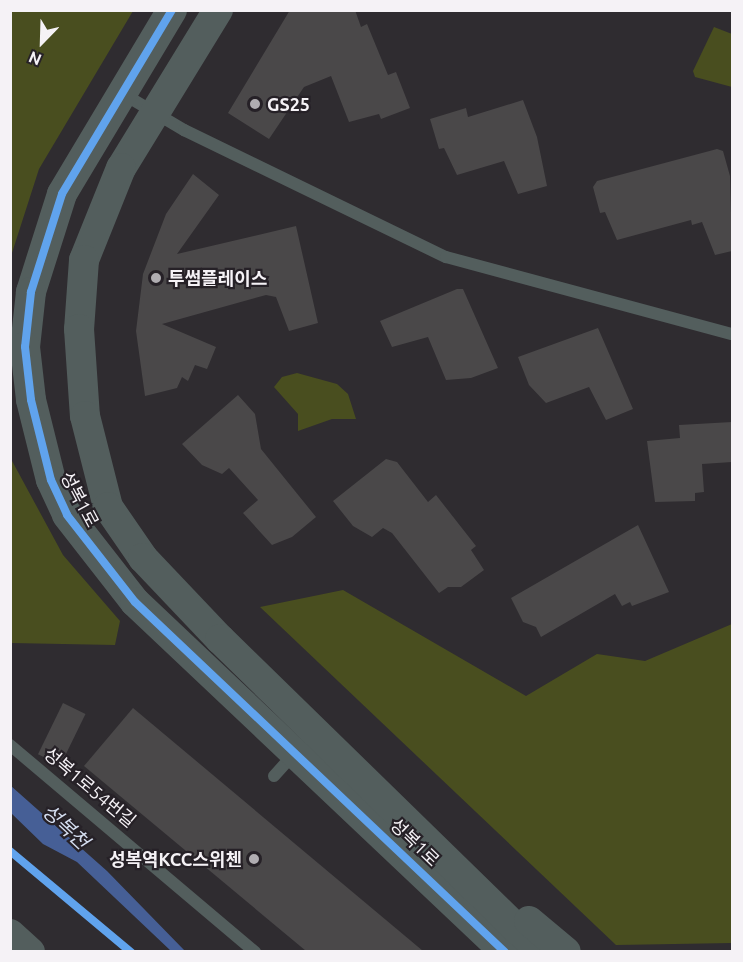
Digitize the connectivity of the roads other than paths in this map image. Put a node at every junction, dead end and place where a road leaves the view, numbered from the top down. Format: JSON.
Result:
{"nodes":[{"id":1,"x":172,"y":10,"type":"edge"},
{"id":2,"x":218,"y":10,"type":"edge"},
{"id":3,"x":124,"y":96,"type":"junction"},
{"id":4,"x":156,"y":114,"type":"junction"},
{"id":5,"x":732,"y":334,"type":"edge"},
{"id":6,"x":10,"y":745,"type":"edge"},
{"id":7,"x":296,"y":752,"type":"junction"},
{"id":8,"x":274,"y":776,"type":"dead end"},
{"id":9,"x":450,"y":879,"type":"junction"},
{"id":10,"x":10,"y":934,"type":"edge"},
{"id":11,"x":30,"y":951,"type":"edge"},
{"id":12,"x":255,"y":951,"type":"edge"},
{"id":13,"x":488,"y":951,"type":"edge"},
{"id":14,"x":505,"y":951,"type":"edge"},
{"id":15,"x":541,"y":951,"type":"edge"},
{"id":16,"x":566,"y":951,"type":"edge"}],
"edges":[{"from":1,"to":3,"type":"street","name":"성복1로"},
{"from":2,"to":4,"type":"street","name":"성복1로"},
{"from":3,"to":4,"type":"lane"},
{"from":3,"to":7,"type":"street","name":"성복1로"},
{"from":4,"to":5,"type":"lane"},
{"from":4,"to":9,"type":"street","name":"성복1로"},
{"from":6,"to":12,"type":"lane","name":"성복1로54번길"},
{"from":7,"to":8,"type":"lane"},
{"from":7,"to":9,"type":"street","name":"성복1로"},
{"from":9,"to":13,"type":"street","name":"성복1로"},
{"from":9,"to":14,"type":"street","name":"성복1로"},
{"from":9,"to":15,"type":"street","name":"성복1로"},
{"from":9,"to":16,"type":"street","name":"성복1로"},
{"from":10,"to":11,"type":"street"}]}
